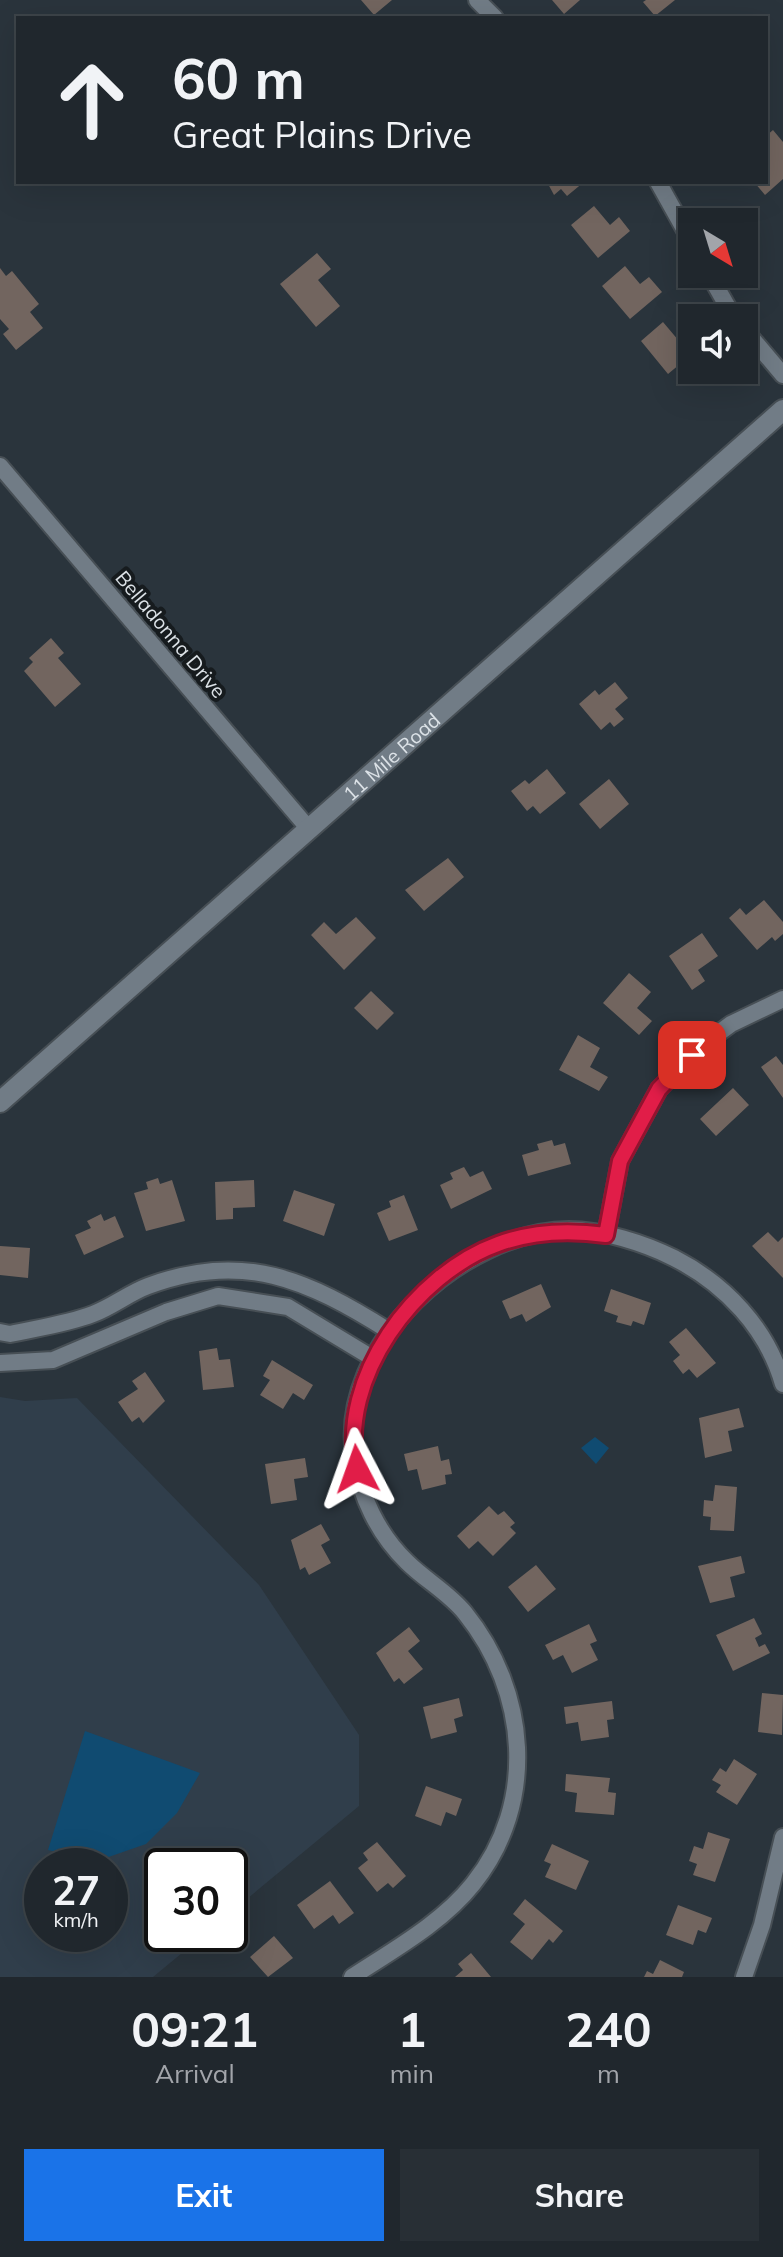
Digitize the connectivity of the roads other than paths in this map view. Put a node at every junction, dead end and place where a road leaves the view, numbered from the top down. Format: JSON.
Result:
{"nodes":[{"id":1,"x":477,"y":0,"type":"edge"},
{"id":2,"x":493,"y":16,"type":"edge"},
{"id":3,"x":659,"y":184,"type":"edge"},
{"id":4,"x":678,"y":218,"type":"edge"},
{"id":5,"x":758,"y":346,"type":"edge"},
{"id":6,"x":783,"y":375,"type":"edge"},
{"id":7,"x":783,"y":410,"type":"edge"},
{"id":8,"x":0,"y":466,"type":"edge"},
{"id":9,"x":309,"y":829,"type":"junction"},
{"id":10,"x":783,"y":999,"type":"edge"},
{"id":11,"x":0,"y":1102,"type":"edge"},
{"id":12,"x":606,"y":1235,"type":"junction"},
{"id":13,"x":212,"y":1269,"type":"junction"},
{"id":14,"x":297,"y":1281,"type":"junction"},
{"id":15,"x":218,"y":1296,"type":"junction"},
{"id":16,"x":288,"y":1307,"type":"junction"},
{"id":17,"x":94,"y":1314,"type":"junction"},
{"id":18,"x":389,"y":1331,"type":"junction"},
{"id":19,"x":0,"y":1332,"type":"edge"},
{"id":20,"x":106,"y":1340,"type":"junction"},
{"id":21,"x":374,"y":1359,"type":"junction"},
{"id":22,"x":0,"y":1363,"type":"edge"},
{"id":23,"x":783,"y":1384,"type":"edge"},
{"id":24,"x":783,"y":1837,"type":"edge"},
{"id":25,"x":352,"y":1977,"type":"edge"},
{"id":26,"x":744,"y":1977,"type":"edge"}],
"edges":[{"from":1,"to":2,"type":"street"},
{"from":3,"to":4,"type":"street"},
{"from":5,"to":6,"type":"street"},
{"from":7,"to":9,"type":"street","name":"11 Mile Road"},
{"from":8,"to":9,"type":"street","name":"Belladonna Drive"},
{"from":9,"to":11,"type":"street","name":"11 Mile Road"},
{"from":10,"to":12,"type":"street"},
{"from":12,"to":18,"type":"street"},
{"from":12,"to":23,"type":"street"},
{"from":13,"to":14,"type":"street"},
{"from":13,"to":15,"type":"street"},
{"from":13,"to":17,"type":"street"},
{"from":14,"to":16,"type":"street"},
{"from":14,"to":18,"type":"street"},
{"from":15,"to":16,"type":"street"},
{"from":15,"to":20,"type":"street"},
{"from":16,"to":21,"type":"street"},
{"from":17,"to":19,"type":"street"},
{"from":17,"to":20,"type":"street"},
{"from":18,"to":21,"type":"street"},
{"from":20,"to":22,"type":"street"},
{"from":21,"to":25,"type":"street"},
{"from":24,"to":26,"type":"street"}]}
